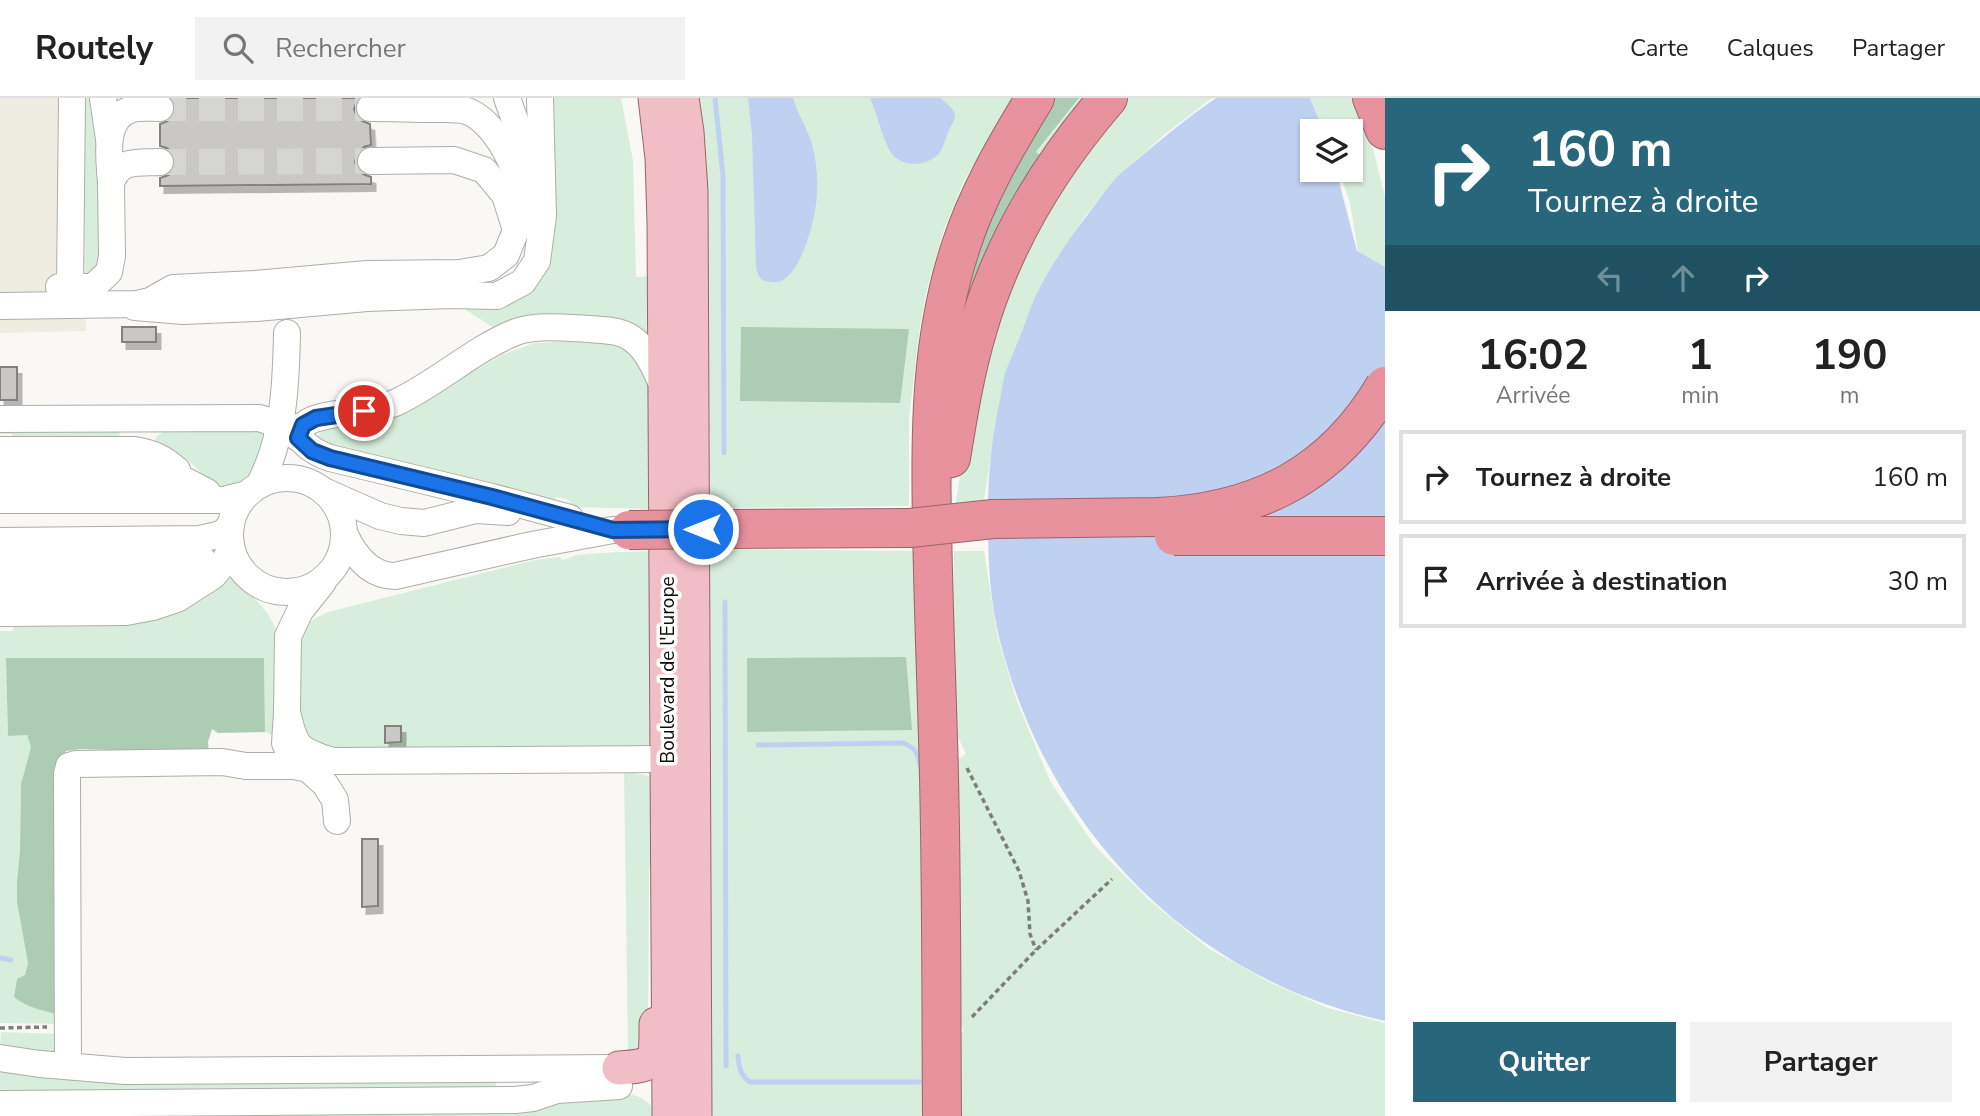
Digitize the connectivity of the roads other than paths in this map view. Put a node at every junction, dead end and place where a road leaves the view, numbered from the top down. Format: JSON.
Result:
{"nodes":[{"id":1,"x":72,"y":98,"type":"edge"},
{"id":2,"x":103,"y":98,"type":"edge"},
{"id":3,"x":113,"y":98,"type":"edge"},
{"id":4,"x":507,"y":98,"type":"edge"},
{"id":5,"x":530,"y":98,"type":"edge"},
{"id":6,"x":540,"y":98,"type":"edge"},
{"id":7,"x":654,"y":98,"type":"edge"},
{"id":8,"x":682,"y":98,"type":"edge"},
{"id":9,"x":1035,"y":98,"type":"edge"},
{"id":10,"x":1108,"y":98,"type":"edge"},
{"id":11,"x":1372,"y":98,"type":"edge"},
{"id":12,"x":160,"y":108,"type":"tunnel mouth"},
{"id":13,"x":370,"y":108,"type":"tunnel mouth"},
{"id":14,"x":1385,"y":130,"type":"edge"},
{"id":15,"x":110,"y":134,"type":"junction"},
{"id":16,"x":371,"y":161,"type":"tunnel mouth"},
{"id":17,"x":160,"y":162,"type":"tunnel mouth"},
{"id":18,"x":111,"y":184,"type":"junction"},
{"id":19,"x":521,"y":184,"type":"junction"},
{"id":20,"x":71,"y":287,"type":"junction"},
{"id":21,"x":0,"y":288,"type":"edge"},
{"id":22,"x":136,"y":303,"type":"junction"},
{"id":23,"x":0,"y":306,"type":"edge"},
{"id":24,"x":287,"y":333,"type":"dead end"},
{"id":25,"x":1385,"y":386,"type":"edge"},
{"id":26,"x":665,"y":391,"type":"junction"},
{"id":27,"x":0,"y":419,"type":"edge"},
{"id":28,"x":290,"y":432,"type":"junction"},
{"id":29,"x":0,"y":450,"type":"edge"},
{"id":30,"x":0,"y":464,"type":"edge"},
{"id":31,"x":0,"y":474,"type":"edge"},
{"id":32,"x":320,"y":488,"type":"junction"},
{"id":33,"x":0,"y":491,"type":"edge"},
{"id":34,"x":0,"y":500,"type":"edge"},
{"id":35,"x":225,"y":512,"type":"junction"},
{"id":36,"x":0,"y":515,"type":"edge"},
{"id":37,"x":570,"y":518,"type":"junction"},
{"id":38,"x":0,"y":526,"type":"edge"},
{"id":39,"x":910,"y":528,"type":"junction"},
{"id":40,"x":621,"y":530,"type":"junction"},
{"id":41,"x":345,"y":535,"type":"junction"},
{"id":42,"x":1385,"y":536,"type":"edge"},
{"id":43,"x":0,"y":541,"type":"edge"},
{"id":44,"x":0,"y":551,"type":"edge"},
{"id":45,"x":0,"y":565,"type":"edge"},
{"id":46,"x":0,"y":576,"type":"edge"},
{"id":47,"x":249,"y":578,"type":"junction"},
{"id":48,"x":326,"y":578,"type":"junction"},
{"id":49,"x":192,"y":583,"type":"junction"},
{"id":50,"x":0,"y":590,"type":"edge"},
{"id":51,"x":0,"y":601,"type":"edge"},
{"id":52,"x":0,"y":613,"type":"edge"},
{"id":53,"x":287,"y":643,"type":"junction"},
{"id":54,"x":287,"y":712,"type":"junction"},
{"id":55,"x":951,"y":752,"type":"junction"},
{"id":56,"x":667,"y":759,"type":"junction"},
{"id":57,"x":310,"y":769,"type":"junction"},
{"id":58,"x":337,"y":821,"type":"dead end"},
{"id":59,"x":667,"y":834,"type":"junction"},
{"id":60,"x":0,"y":1058,"type":"edge"},
{"id":61,"x":68,"y":1065,"type":"junction"},
{"id":62,"x":619,"y":1077,"type":"junction"},
{"id":63,"x":0,"y":1104,"type":"edge"},
{"id":64,"x":668,"y":1116,"type":"edge"},
{"id":65,"x":695,"y":1116,"type":"edge"},
{"id":66,"x":942,"y":1116,"type":"edge"}],
"edges":[{"from":1,"to":20,"type":"lane"},
{"from":2,"to":15,"type":"lane"},
{"from":3,"to":15,"type":"lane"},
{"from":4,"to":19,"type":"lane"},
{"from":5,"to":22,"type":"lane"},
{"from":6,"to":22,"type":"lane"},
{"from":7,"to":26,"type":"main road","name":"Boulevard de l'Europe"},
{"from":8,"to":65,"type":"main road","name":"Boulevard de l'Europe"},
{"from":9,"to":55,"type":"highway"},
{"from":10,"to":55,"type":"highway"},
{"from":11,"to":14,"type":"highway"},
{"from":12,"to":15,"type":"lane"},
{"from":13,"to":19,"type":"lane"},
{"from":15,"to":18,"type":"lane"},
{"from":16,"to":22,"type":"lane"},
{"from":17,"to":18,"type":"lane"},
{"from":18,"to":20,"type":"lane"},
{"from":19,"to":22,"type":"lane"},
{"from":20,"to":21,"type":"lane"},
{"from":22,"to":23,"type":"lane"},
{"from":24,"to":28,"type":"lane"},
{"from":25,"to":39,"type":"highway","bridge":true},
{"from":26,"to":28,"type":"lane"},
{"from":26,"to":56,"type":"main road","name":"Boulevard de l'Europe"},
{"from":27,"to":28,"type":"lane"},
{"from":28,"to":32,"type":"lane"},
{"from":28,"to":35,"type":"lane"},
{"from":28,"to":37,"type":"lane"},
{"from":29,"to":35,"type":"lane"},
{"from":30,"to":35,"type":"lane"},
{"from":31,"to":35,"type":"lane"},
{"from":32,"to":35,"type":"lane"},
{"from":32,"to":37,"type":"lane"},
{"from":32,"to":41,"type":"lane"},
{"from":33,"to":35,"type":"lane"},
{"from":34,"to":35,"type":"lane"},
{"from":35,"to":36,"type":"lane"},
{"from":35,"to":38,"type":"lane"},
{"from":35,"to":43,"type":"lane"},
{"from":35,"to":44,"type":"lane"},
{"from":35,"to":45,"type":"lane"},
{"from":35,"to":47,"type":"lane"},
{"from":35,"to":49,"type":"lane"},
{"from":37,"to":40,"type":"lane"},
{"from":39,"to":40,"type":"highway","bridge":true},
{"from":39,"to":42,"type":"highway","bridge":true},
{"from":40,"to":41,"type":"lane"},
{"from":41,"to":48,"type":"lane"},
{"from":46,"to":49,"type":"lane"},
{"from":47,"to":48,"type":"lane"},
{"from":47,"to":53,"type":"lane"},
{"from":48,"to":53,"type":"lane"},
{"from":49,"to":50,"type":"lane"},
{"from":49,"to":51,"type":"lane"},
{"from":49,"to":52,"type":"lane"},
{"from":53,"to":54,"type":"lane"},
{"from":54,"to":56,"type":"lane"},
{"from":54,"to":57,"type":"lane"},
{"from":55,"to":66,"type":"highway"},
{"from":56,"to":59,"type":"main road","name":"Boulevard de l'Europe"},
{"from":57,"to":58,"type":"lane"},
{"from":57,"to":61,"type":"lane"},
{"from":59,"to":62,"type":"main road"},
{"from":59,"to":64,"type":"main road","name":"Boulevard de l'Europe"},
{"from":60,"to":61,"type":"lane"},
{"from":61,"to":62,"type":"lane"},
{"from":62,"to":63,"type":"lane"},
{"from":62,"to":64,"type":"main road"}]}
